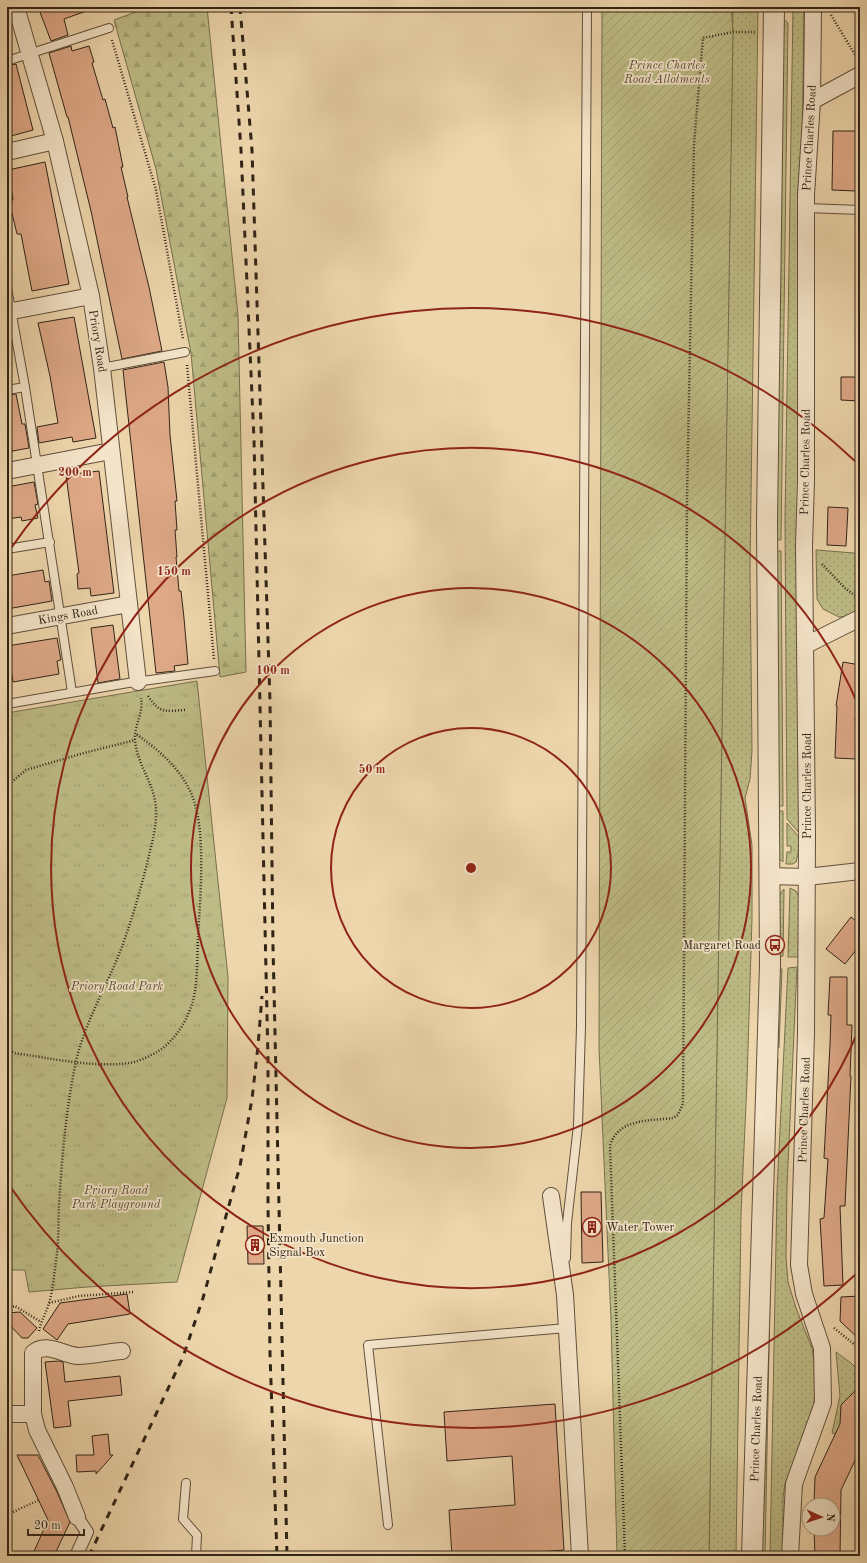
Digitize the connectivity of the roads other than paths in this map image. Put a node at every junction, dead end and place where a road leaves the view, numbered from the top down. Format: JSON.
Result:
{"nodes":[{"id":1,"x":16,"y":7,"type":"edge"},
{"id":2,"x":587,"y":7,"type":"edge"},
{"id":3,"x":774,"y":7,"type":"edge"},
{"id":4,"x":813,"y":7,"type":"edge"},
{"id":5,"x":108,"y":28,"type":"dead end"},
{"id":6,"x":30,"y":54,"type":"junction"},
{"id":7,"x":7,"y":61,"type":"edge"},
{"id":8,"x":860,"y":75,"type":"edge"},
{"id":9,"x":812,"y":101,"type":"junction"},
{"id":10,"x":55,"y":141,"type":"junction"},
{"id":11,"x":7,"y":152,"type":"edge"},
{"id":12,"x":806,"y":208,"type":"junction"},
{"id":13,"x":860,"y":210,"type":"edge"},
{"id":14,"x":7,"y":288,"type":"edge"},
{"id":15,"x":91,"y":296,"type":"junction"},
{"id":16,"x":9,"y":312,"type":"edge"},
{"id":17,"x":185,"y":352,"type":"dead end"},
{"id":18,"x":102,"y":368,"type":"junction"},
{"id":19,"x":25,"y":387,"type":"junction"},
{"id":20,"x":7,"y":390,"type":"edge"},
{"id":21,"x":111,"y":451,"type":"junction"},
{"id":22,"x":38,"y":466,"type":"junction"},
{"id":23,"x":7,"y":471,"type":"edge"},
{"id":24,"x":50,"y":542,"type":"junction"},
{"id":25,"x":7,"y":549,"type":"edge"},
{"id":26,"x":129,"y":604,"type":"junction"},
{"id":27,"x":60,"y":616,"type":"junction"},
{"id":28,"x":860,"y":618,"type":"edge"},
{"id":29,"x":7,"y":626,"type":"edge"},
{"id":30,"x":806,"y":645,"type":"junction"},
{"id":31,"x":215,"y":671,"type":"dead end"},
{"id":32,"x":138,"y":682,"type":"junction"},
{"id":33,"x":72,"y":692,"type":"junction"},
{"id":34,"x":7,"y":704,"type":"edge"},
{"id":35,"x":860,"y":871,"type":"edge"},
{"id":36,"x":768,"y":876,"type":"junction"},
{"id":37,"x":807,"y":877,"type":"junction"},
{"id":38,"x":551,"y":1196,"type":"dead end"},
{"id":39,"x":565,"y":1295,"type":"junction"},
{"id":40,"x":567,"y":1328,"type":"junction"},
{"id":41,"x":122,"y":1351,"type":"dead end"},
{"id":42,"x":7,"y":1414,"type":"edge"},
{"id":43,"x":33,"y":1414,"type":"junction"},
{"id":44,"x":186,"y":1483,"type":"dead end"},
{"id":45,"x":77,"y":1517,"type":"joint"},
{"id":46,"x":388,"y":1525,"type":"dead end"},
{"id":47,"x":76,"y":1556,"type":"edge"},
{"id":48,"x":196,"y":1556,"type":"edge"},
{"id":49,"x":580,"y":1556,"type":"edge"},
{"id":50,"x":752,"y":1556,"type":"edge"},
{"id":51,"x":790,"y":1556,"type":"edge"}],
"edges":[{"from":1,"to":6,"type":"street","name":"Priory Road"},
{"from":2,"to":39,"type":"lane"},
{"from":3,"to":36,"type":"street","name":"Prince Charles Road"},
{"from":4,"to":9,"type":"street","name":"Prince Charles Road"},
{"from":5,"to":6,"type":"lane"},
{"from":6,"to":7,"type":"lane"},
{"from":6,"to":10,"type":"street","name":"Priory Road"},
{"from":8,"to":9,"type":"street"},
{"from":9,"to":12,"type":"street","name":"Prince Charles Road"},
{"from":10,"to":11,"type":"street"},
{"from":10,"to":15,"type":"street","name":"Priory Road"},
{"from":12,"to":13,"type":"lane"},
{"from":12,"to":30,"type":"street","name":"Prince Charles Road"},
{"from":14,"to":16,"type":"lane"},
{"from":15,"to":16,"type":"street"},
{"from":15,"to":18,"type":"street","name":"Priory Road"},
{"from":16,"to":19,"type":"lane"},
{"from":17,"to":18,"type":"lane"},
{"from":18,"to":21,"type":"street","name":"Priory Road"},
{"from":19,"to":20,"type":"lane"},
{"from":19,"to":22,"type":"lane"},
{"from":21,"to":22,"type":"street"},
{"from":21,"to":26,"type":"street","name":"Priory Road"},
{"from":22,"to":23,"type":"street"},
{"from":22,"to":24,"type":"lane"},
{"from":24,"to":25,"type":"lane"},
{"from":24,"to":27,"type":"lane"},
{"from":26,"to":27,"type":"street","name":"Kings Road"},
{"from":26,"to":32,"type":"street","name":"Priory Road"},
{"from":27,"to":29,"type":"street","name":"Kings Road"},
{"from":27,"to":33,"type":"lane"},
{"from":28,"to":30,"type":"street"},
{"from":30,"to":37,"type":"street","name":"Prince Charles Road"},
{"from":31,"to":32,"type":"lane"},
{"from":32,"to":33,"type":"lane"},
{"from":33,"to":34,"type":"lane"},
{"from":35,"to":37,"type":"street"},
{"from":36,"to":37,"type":"street"},
{"from":36,"to":50,"type":"street","name":"Prince Charles Road"},
{"from":37,"to":51,"type":"street","name":"Prince Charles Road"},
{"from":38,"to":39,"type":"street"},
{"from":39,"to":40,"type":"street"},
{"from":40,"to":46,"type":"lane"},
{"from":40,"to":49,"type":"street"},
{"from":41,"to":43,"type":"street"},
{"from":42,"to":43,"type":"street"},
{"from":43,"to":45,"type":"street"},
{"from":44,"to":48,"type":"lane"},
{"from":45,"to":47,"type":"street"}]}
